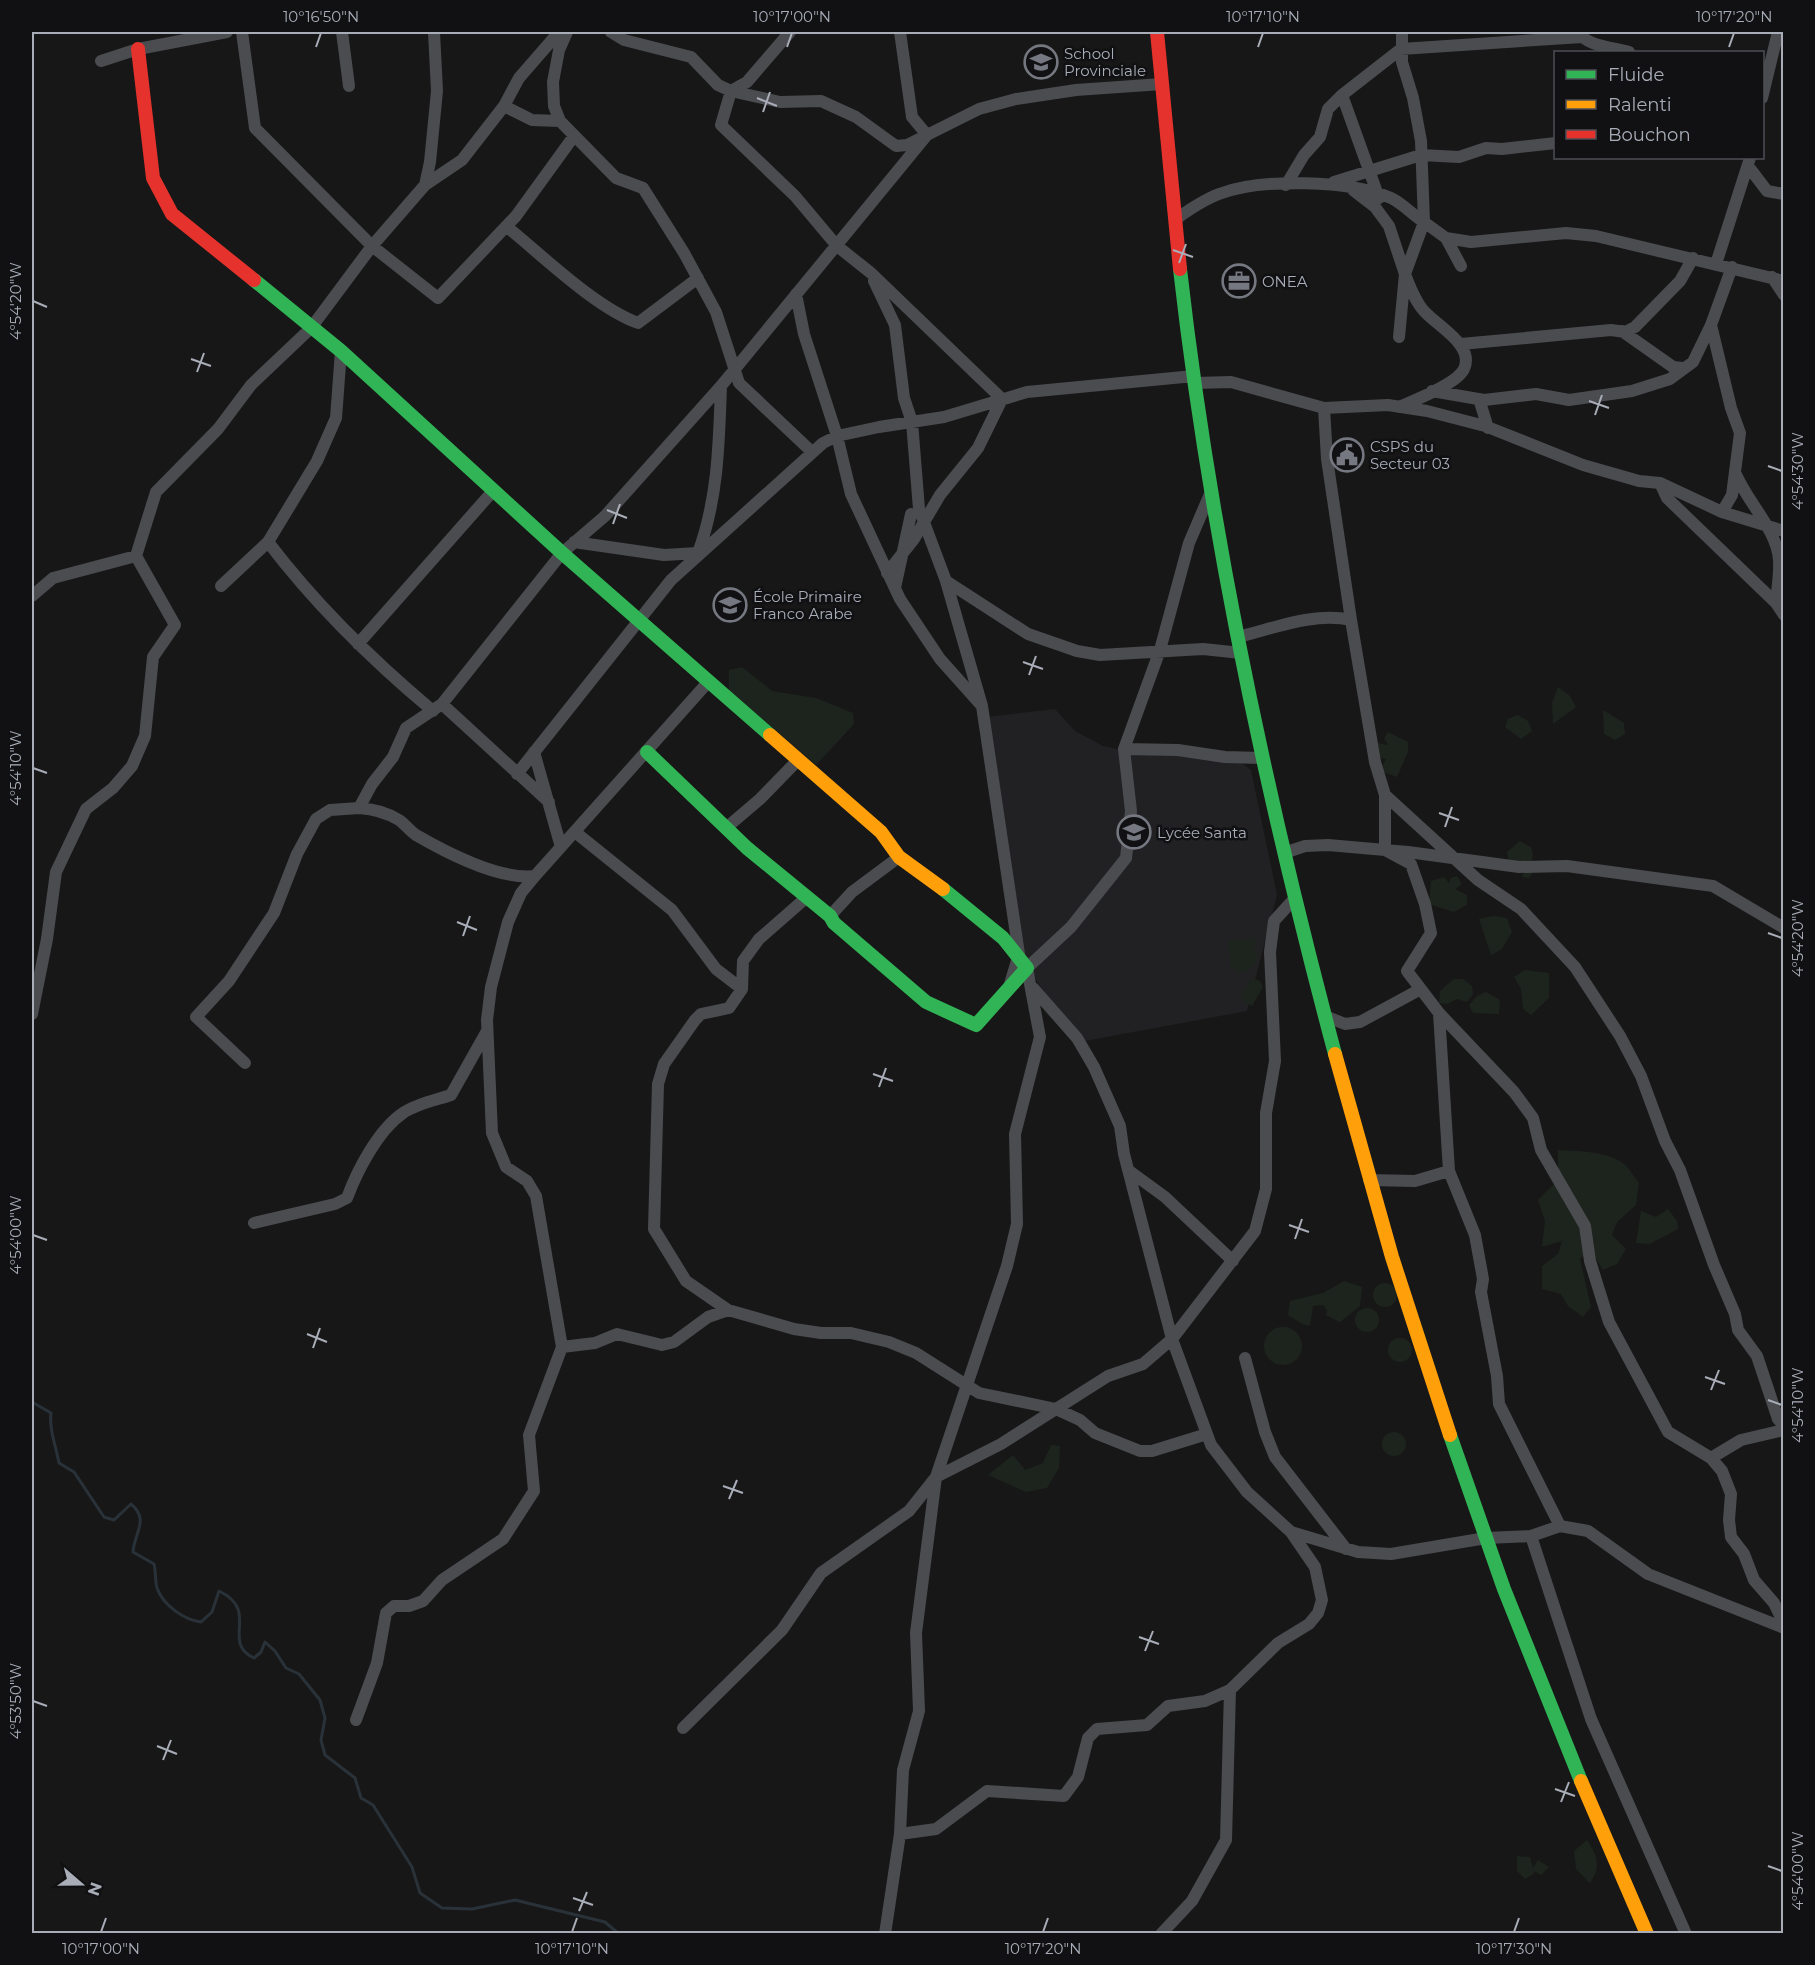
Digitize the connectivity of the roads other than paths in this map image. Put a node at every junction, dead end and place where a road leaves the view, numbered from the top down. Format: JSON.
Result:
{"nodes":[{"id":1,"x":227,"y":32,"type":"edge"},
{"id":2,"x":243,"y":32,"type":"edge"},
{"id":3,"x":342,"y":32,"type":"edge"},
{"id":4,"x":434,"y":32,"type":"edge"},
{"id":5,"x":560,"y":32,"type":"edge"},
{"id":6,"x":567,"y":32,"type":"edge"},
{"id":7,"x":611,"y":32,"type":"edge"},
{"id":8,"x":790,"y":32,"type":"edge"},
{"id":9,"x":900,"y":32,"type":"edge"},
{"id":10,"x":1157,"y":32,"type":"edge"},
{"id":11,"x":1394,"y":32,"type":"edge"},
{"id":12,"x":1778,"y":32,"type":"edge"},
{"id":13,"x":1580,"y":34,"type":"edge"},
{"id":14,"x":1402,"y":37,"type":"edge"},
{"id":15,"x":138,"y":49,"type":"junction"},
{"id":16,"x":1626,"y":51,"type":"edge"},
{"id":17,"x":101,"y":61,"type":"dead end"},
{"id":18,"x":1162,"y":84,"type":"junction"},
{"id":19,"x":349,"y":86,"type":"dead end"},
{"id":20,"x":1764,"y":90,"type":"edge"},
{"id":21,"x":731,"y":91,"type":"junction"},
{"id":22,"x":1342,"y":95,"type":"junction"},
{"id":23,"x":504,"y":106,"type":"junction"},
{"id":24,"x":560,"y":121,"type":"junction"},
{"id":25,"x":927,"y":135,"type":"junction"},
{"id":26,"x":574,"y":136,"type":"junction"},
{"id":27,"x":1554,"y":143,"type":"edge"},
{"id":28,"x":1421,"y":155,"type":"junction"},
{"id":29,"x":1404,"y":160,"type":"junction"},
{"id":30,"x":1749,"y":162,"type":"edge"},
{"id":31,"x":1421,"y":170,"type":"junction"},
{"id":32,"x":1368,"y":171,"type":"junction"},
{"id":33,"x":1330,"y":184,"type":"junction"},
{"id":34,"x":425,"y":185,"type":"junction"},
{"id":35,"x":1286,"y":185,"type":"junction"},
{"id":36,"x":1350,"y":187,"type":"junction"},
{"id":37,"x":1378,"y":194,"type":"junction"},
{"id":38,"x":1784,"y":194,"type":"edge"},
{"id":39,"x":1176,"y":219,"type":"junction"},
{"id":40,"x":1424,"y":222,"type":"junction"},
{"id":41,"x":1389,"y":226,"type":"junction"},
{"id":42,"x":507,"y":227,"type":"junction"},
{"id":43,"x":1446,"y":238,"type":"junction"},
{"id":44,"x":372,"y":246,"type":"junction"},
{"id":45,"x":837,"y":246,"type":"junction"},
{"id":46,"x":1693,"y":258,"type":"junction"},
{"id":47,"x":1716,"y":264,"type":"junction"},
{"id":48,"x":1461,"y":266,"type":"dead end"},
{"id":49,"x":1732,"y":267,"type":"junction"},
{"id":50,"x":871,"y":273,"type":"junction"},
{"id":51,"x":1405,"y":274,"type":"junction"},
{"id":52,"x":698,"y":278,"type":"junction"},
{"id":53,"x":1778,"y":279,"type":"edge"},
{"id":54,"x":796,"y":294,"type":"junction"},
{"id":55,"x":1784,"y":295,"type":"edge"},
{"id":56,"x":1711,"y":325,"type":"junction"},
{"id":57,"x":311,"y":328,"type":"junction"},
{"id":58,"x":1622,"y":331,"type":"junction"},
{"id":59,"x":1399,"y":337,"type":"dead end"},
{"id":60,"x":1461,"y":344,"type":"junction"},
{"id":61,"x":341,"y":351,"type":"junction"},
{"id":62,"x":1683,"y":368,"type":"junction"},
{"id":63,"x":733,"y":369,"type":"junction"},
{"id":64,"x":1194,"y":379,"type":"junction"},
{"id":65,"x":721,"y":386,"type":"junction"},
{"id":66,"x":1432,"y":392,"type":"junction"},
{"id":67,"x":1002,"y":399,"type":"junction"},
{"id":68,"x":1479,"y":399,"type":"junction"},
{"id":69,"x":1399,"y":407,"type":"junction"},
{"id":70,"x":1324,"y":408,"type":"junction"},
{"id":71,"x":912,"y":423,"type":"junction"},
{"id":72,"x":1488,"y":428,"type":"junction"},
{"id":73,"x":837,"y":436,"type":"junction"},
{"id":74,"x":812,"y":452,"type":"junction"},
{"id":75,"x":1734,"y":470,"type":"junction"},
{"id":76,"x":1659,"y":483,"type":"junction"},
{"id":77,"x":1213,"y":488,"type":"junction"},
{"id":78,"x":493,"y":491,"type":"junction"},
{"id":79,"x":1722,"y":512,"type":"junction"},
{"id":80,"x":911,"y":514,"type":"dead end"},
{"id":81,"x":924,"y":524,"type":"junction"},
{"id":82,"x":1767,"y":526,"type":"junction"},
{"id":83,"x":1784,"y":531,"type":"edge"},
{"id":84,"x":268,"y":542,"type":"junction"},
{"id":85,"x":574,"y":542,"type":"junction"},
{"id":86,"x":562,"y":553,"type":"junction"},
{"id":87,"x":698,"y":554,"type":"junction"},
{"id":88,"x":902,"y":554,"type":"junction"},
{"id":89,"x":136,"y":556,"type":"junction"},
{"id":90,"x":887,"y":573,"type":"junction"},
{"id":91,"x":946,"y":581,"type":"junction"},
{"id":92,"x":221,"y":585,"type":"dead end"},
{"id":93,"x":895,"y":588,"type":"junction"},
{"id":94,"x":32,"y":597,"type":"edge"},
{"id":95,"x":1776,"y":603,"type":"junction"},
{"id":96,"x":1784,"y":615,"type":"edge"},
{"id":97,"x":641,"y":620,"type":"junction"},
{"id":98,"x":1352,"y":620,"type":"junction"},
{"id":99,"x":1238,"y":637,"type":"junction"},
{"id":100,"x":358,"y":644,"type":"junction"},
{"id":101,"x":1160,"y":650,"type":"junction"},
{"id":102,"x":1241,"y":653,"type":"junction"},
{"id":103,"x":709,"y":681,"type":"junction"},
{"id":104,"x":982,"y":706,"type":"junction"},
{"id":105,"x":437,"y":708,"type":"junction"},
{"id":106,"x":1124,"y":749,"type":"junction"},
{"id":107,"x":534,"y":752,"type":"junction"},
{"id":108,"x":647,"y":752,"type":"junction"},
{"id":109,"x":1262,"y":758,"type":"junction"},
{"id":110,"x":797,"y":761,"type":"junction"},
{"id":111,"x":517,"y":774,"type":"junction"},
{"id":112,"x":1385,"y":795,"type":"junction"},
{"id":113,"x":549,"y":802,"type":"junction"},
{"id":114,"x":359,"y":808,"type":"junction"},
{"id":115,"x":726,"y":828,"type":"junction"},
{"id":116,"x":575,"y":832,"type":"junction"},
{"id":117,"x":561,"y":847,"type":"junction"},
{"id":118,"x":1385,"y":850,"type":"junction"},
{"id":119,"x":1284,"y":852,"type":"junction"},
{"id":120,"x":900,"y":857,"type":"junction"},
{"id":121,"x":1459,"y":861,"type":"junction"},
{"id":122,"x":534,"y":876,"type":"junction"},
{"id":123,"x":807,"y":897,"type":"junction"},
{"id":124,"x":1294,"y":899,"type":"junction"},
{"id":125,"x":830,"y":916,"type":"junction"},
{"id":126,"x":1784,"y":928,"type":"edge"},
{"id":127,"x":1019,"y":954,"type":"junction"},
{"id":128,"x":1027,"y":968,"type":"junction"},
{"id":129,"x":1032,"y":987,"type":"junction"},
{"id":130,"x":742,"y":989,"type":"junction"},
{"id":131,"x":1009,"y":989,"type":"junction"},
{"id":132,"x":1419,"y":990,"type":"junction"},
{"id":133,"x":1439,"y":1013,"type":"junction"},
{"id":134,"x":32,"y":1014,"type":"edge"},
{"id":135,"x":1325,"y":1016,"type":"junction"},
{"id":136,"x":488,"y":1031,"type":"junction"},
{"id":137,"x":245,"y":1063,"type":"dead end"},
{"id":138,"x":1128,"y":1170,"type":"junction"},
{"id":139,"x":1449,"y":1171,"type":"junction"},
{"id":140,"x":1369,"y":1180,"type":"junction"},
{"id":141,"x":254,"y":1223,"type":"dead end"},
{"id":142,"x":1233,"y":1261,"type":"junction"},
{"id":143,"x":728,"y":1310,"type":"junction"},
{"id":144,"x":1172,"y":1339,"type":"junction"},
{"id":145,"x":562,"y":1347,"type":"junction"},
{"id":146,"x":1245,"y":1358,"type":"dead end"},
{"id":147,"x":965,"y":1385,"type":"junction"},
{"id":148,"x":1056,"y":1409,"type":"junction"},
{"id":149,"x":1784,"y":1428,"type":"edge"},
{"id":150,"x":1207,"y":1434,"type":"junction"},
{"id":151,"x":1711,"y":1458,"type":"junction"},
{"id":152,"x":936,"y":1477,"type":"junction"},
{"id":153,"x":1560,"y":1526,"type":"junction"},
{"id":154,"x":1291,"y":1532,"type":"junction"},
{"id":155,"x":1531,"y":1536,"type":"junction"},
{"id":156,"x":1486,"y":1538,"type":"junction"},
{"id":157,"x":1346,"y":1549,"type":"junction"},
{"id":158,"x":1784,"y":1626,"type":"edge"},
{"id":159,"x":1230,"y":1690,"type":"junction"},
{"id":160,"x":356,"y":1720,"type":"dead end"},
{"id":161,"x":683,"y":1728,"type":"dead end"},
{"id":162,"x":900,"y":1834,"type":"junction"},
{"id":163,"x":885,"y":1934,"type":"edge"},
{"id":164,"x":1161,"y":1934,"type":"edge"},
{"id":165,"x":1647,"y":1934,"type":"edge"},
{"id":166,"x":1686,"y":1934,"type":"edge"}],
"edges":[{"from":1,"to":15,"type":"street"},
{"from":2,"to":44,"type":"street"},
{"from":3,"to":19,"type":"street"},
{"from":4,"to":34,"type":"street"},
{"from":5,"to":23,"type":"street"},
{"from":6,"to":24,"type":"street"},
{"from":7,"to":21,"type":"street"},
{"from":8,"to":21,"type":"street"},
{"from":9,"to":25,"type":"street"},
{"from":10,"to":18,"type":"main road"},
{"from":11,"to":14,"type":"street"},
{"from":12,"to":20,"type":"street"},
{"from":13,"to":14,"type":"street"},
{"from":13,"to":16,"type":"street"},
{"from":14,"to":22,"type":"street"},
{"from":14,"to":28,"type":"street"},
{"from":15,"to":17,"type":"street"},
{"from":15,"to":57,"type":"main road"},
{"from":18,"to":25,"type":"street"},
{"from":18,"to":39,"type":"main road"},
{"from":21,"to":25,"type":"street"},
{"from":21,"to":45,"type":"street"},
{"from":22,"to":32,"type":"street"},
{"from":22,"to":35,"type":"street"},
{"from":23,"to":24,"type":"street"},
{"from":23,"to":34,"type":"street"},
{"from":24,"to":26,"type":"street"},
{"from":25,"to":45,"type":"street"},
{"from":26,"to":42,"type":"street"},
{"from":26,"to":52,"type":"street"},
{"from":27,"to":28,"type":"street"},
{"from":28,"to":29,"type":"street"},
{"from":28,"to":31,"type":"street"},
{"from":29,"to":31,"type":"street"},
{"from":29,"to":32,"type":"street"},
{"from":30,"to":38,"type":"street"},
{"from":30,"to":47,"type":"street"},
{"from":31,"to":40,"type":"street"},
{"from":32,"to":33,"type":"street"},
{"from":32,"to":37,"type":"street"},
{"from":33,"to":35,"type":"street"},
{"from":33,"to":36,"type":"street"},
{"from":34,"to":44,"type":"street"},
{"from":35,"to":39,"type":"street"},
{"from":36,"to":37,"type":"street"},
{"from":36,"to":41,"type":"street"},
{"from":37,"to":40,"type":"street"},
{"from":37,"to":41,"type":"street"},
{"from":39,"to":64,"type":"main road"},
{"from":40,"to":43,"type":"street"},
{"from":40,"to":51,"type":"street"},
{"from":41,"to":51,"type":"street"},
{"from":42,"to":44,"type":"street"},
{"from":42,"to":52,"type":"street"},
{"from":43,"to":46,"type":"street"},
{"from":43,"to":48,"type":"street"},
{"from":44,"to":57,"type":"street"},
{"from":45,"to":50,"type":"street"},
{"from":45,"to":54,"type":"street"},
{"from":46,"to":47,"type":"street"},
{"from":46,"to":58,"type":"street"},
{"from":47,"to":49,"type":"street"},
{"from":49,"to":53,"type":"street"},
{"from":49,"to":56,"type":"street"},
{"from":50,"to":67,"type":"street"},
{"from":50,"to":71,"type":"street"},
{"from":51,"to":59,"type":"street"},
{"from":51,"to":60,"type":"street"},
{"from":52,"to":63,"type":"street"},
{"from":53,"to":55,"type":"street"},
{"from":54,"to":63,"type":"street"},
{"from":54,"to":73,"type":"street"},
{"from":56,"to":62,"type":"street"},
{"from":56,"to":75,"type":"street"},
{"from":57,"to":61,"type":"main road"},
{"from":57,"to":89,"type":"street"},
{"from":58,"to":60,"type":"street"},
{"from":58,"to":62,"type":"street"},
{"from":60,"to":66,"type":"street"},
{"from":61,"to":78,"type":"main road"},
{"from":61,"to":84,"type":"street"},
{"from":62,"to":68,"type":"street"},
{"from":63,"to":65,"type":"street"},
{"from":63,"to":74,"type":"street"},
{"from":64,"to":67,"type":"street"},
{"from":64,"to":70,"type":"street"},
{"from":64,"to":77,"type":"main road"},
{"from":65,"to":85,"type":"street"},
{"from":65,"to":87,"type":"street"},
{"from":66,"to":68,"type":"street"},
{"from":66,"to":69,"type":"street"},
{"from":67,"to":71,"type":"street"},
{"from":67,"to":81,"type":"street"},
{"from":68,"to":72,"type":"street"},
{"from":69,"to":70,"type":"street"},
{"from":69,"to":72,"type":"street"},
{"from":70,"to":98,"type":"street"},
{"from":71,"to":73,"type":"street"},
{"from":71,"to":81,"type":"street"},
{"from":72,"to":76,"type":"street"},
{"from":73,"to":74,"type":"street"},
{"from":73,"to":90,"type":"street"},
{"from":74,"to":87,"type":"street"},
{"from":75,"to":79,"type":"street"},
{"from":75,"to":82,"type":"street"},
{"from":76,"to":79,"type":"street"},
{"from":76,"to":95,"type":"street"},
{"from":77,"to":99,"type":"main road"},
{"from":77,"to":101,"type":"street"},
{"from":78,"to":86,"type":"main road"},
{"from":78,"to":100,"type":"street"},
{"from":79,"to":82,"type":"street"},
{"from":80,"to":88,"type":"street"},
{"from":81,"to":88,"type":"street"},
{"from":81,"to":91,"type":"street"},
{"from":82,"to":83,"type":"street"},
{"from":82,"to":95,"type":"street"},
{"from":84,"to":92,"type":"street"},
{"from":84,"to":100,"type":"street"},
{"from":85,"to":86,"type":"street"},
{"from":85,"to":87,"type":"street"},
{"from":86,"to":97,"type":"main road"},
{"from":86,"to":105,"type":"street"},
{"from":87,"to":97,"type":"street"},
{"from":88,"to":90,"type":"street"},
{"from":88,"to":93,"type":"street"},
{"from":89,"to":94,"type":"street"},
{"from":89,"to":134,"type":"street"},
{"from":90,"to":93,"type":"street"},
{"from":91,"to":101,"type":"street"},
{"from":91,"to":104,"type":"street"},
{"from":93,"to":104,"type":"street"},
{"from":95,"to":96,"type":"street"},
{"from":97,"to":103,"type":"main road"},
{"from":97,"to":107,"type":"street"},
{"from":98,"to":99,"type":"street"},
{"from":98,"to":112,"type":"street"},
{"from":99,"to":102,"type":"main road"},
{"from":100,"to":105,"type":"street"},
{"from":101,"to":102,"type":"street"},
{"from":101,"to":106,"type":"street"},
{"from":102,"to":109,"type":"main road"},
{"from":103,"to":108,"type":"street"},
{"from":103,"to":110,"type":"main road"},
{"from":104,"to":127,"type":"street"},
{"from":105,"to":111,"type":"street"},
{"from":105,"to":114,"type":"street"},
{"from":106,"to":109,"type":"street"},
{"from":106,"to":128,"type":"street"},
{"from":107,"to":111,"type":"street"},
{"from":107,"to":113,"type":"street"},
{"from":108,"to":115,"type":"main road"},
{"from":108,"to":116,"type":"street"},
{"from":109,"to":119,"type":"main road"},
{"from":110,"to":115,"type":"street"},
{"from":110,"to":120,"type":"main road"},
{"from":111,"to":113,"type":"street"},
{"from":112,"to":118,"type":"street"},
{"from":112,"to":121,"type":"street"},
{"from":113,"to":117,"type":"street"},
{"from":114,"to":122,"type":"street"},
{"from":114,"to":137,"type":"street"},
{"from":115,"to":123,"type":"main road"},
{"from":116,"to":117,"type":"street"},
{"from":116,"to":130,"type":"street"},
{"from":117,"to":122,"type":"street"},
{"from":118,"to":119,"type":"street"},
{"from":118,"to":121,"type":"street"},
{"from":118,"to":132,"type":"street"},
{"from":119,"to":124,"type":"main road"},
{"from":120,"to":125,"type":"street"},
{"from":120,"to":127,"type":"main road"},
{"from":121,"to":126,"type":"street"},
{"from":121,"to":149,"type":"street"},
{"from":122,"to":136,"type":"street"},
{"from":123,"to":125,"type":"main road"},
{"from":123,"to":130,"type":"street"},
{"from":124,"to":135,"type":"main road"},
{"from":124,"to":142,"type":"street"},
{"from":125,"to":131,"type":"main road"},
{"from":127,"to":128,"type":"main road"},
{"from":127,"to":131,"type":"street"},
{"from":128,"to":129,"type":"street"},
{"from":128,"to":131,"type":"main road"},
{"from":129,"to":138,"type":"street"},
{"from":129,"to":147,"type":"street"},
{"from":130,"to":143,"type":"street"},
{"from":132,"to":133,"type":"street"},
{"from":132,"to":135,"type":"street"},
{"from":133,"to":139,"type":"street"},
{"from":133,"to":151,"type":"street"},
{"from":135,"to":140,"type":"main road"},
{"from":136,"to":141,"type":"street"},
{"from":136,"to":145,"type":"street"},
{"from":138,"to":142,"type":"street"},
{"from":138,"to":144,"type":"street"},
{"from":139,"to":140,"type":"street"},
{"from":139,"to":153,"type":"street"},
{"from":140,"to":156,"type":"main road"},
{"from":142,"to":144,"type":"street"},
{"from":143,"to":145,"type":"street"},
{"from":143,"to":147,"type":"street"},
{"from":144,"to":148,"type":"street"},
{"from":144,"to":150,"type":"street"},
{"from":145,"to":160,"type":"street"},
{"from":146,"to":157,"type":"street"},
{"from":147,"to":148,"type":"street"},
{"from":147,"to":152,"type":"street"},
{"from":148,"to":150,"type":"street"},
{"from":148,"to":152,"type":"street"},
{"from":149,"to":151,"type":"street"},
{"from":150,"to":154,"type":"street"},
{"from":151,"to":158,"type":"street"},
{"from":152,"to":161,"type":"street"},
{"from":152,"to":162,"type":"street"},
{"from":153,"to":155,"type":"street"},
{"from":153,"to":158,"type":"street"},
{"from":154,"to":157,"type":"street"},
{"from":154,"to":159,"type":"street"},
{"from":155,"to":156,"type":"street"},
{"from":155,"to":166,"type":"street"},
{"from":156,"to":157,"type":"street"},
{"from":156,"to":165,"type":"main road"},
{"from":159,"to":162,"type":"street"},
{"from":159,"to":164,"type":"street"},
{"from":162,"to":163,"type":"street"}]}
